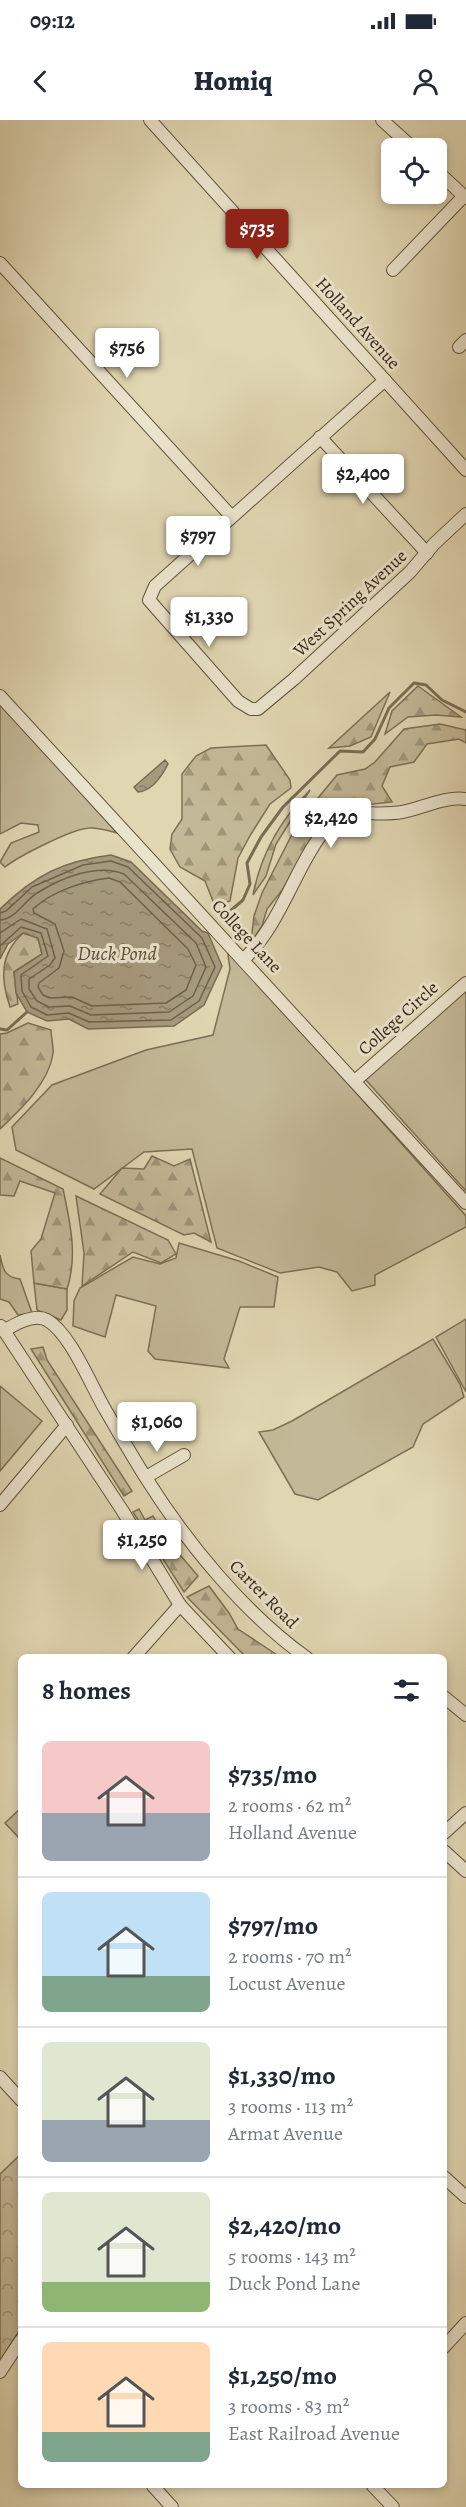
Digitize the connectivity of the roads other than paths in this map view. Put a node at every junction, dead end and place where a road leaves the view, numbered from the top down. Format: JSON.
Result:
{"nodes":[{"id":1,"x":150,"y":120,"type":"edge"},
{"id":2,"x":382,"y":120,"type":"edge"},
{"id":3,"x":402,"y":138,"type":"edge"},
{"id":4,"x":447,"y":180,"type":"edge"},
{"id":5,"x":465,"y":197,"type":"edge"},
{"id":6,"x":0,"y":263,"type":"edge"},
{"id":7,"x":393,"y":270,"type":"dead end"},
{"id":8,"x":385,"y":380,"type":"junction"},
{"id":9,"x":320,"y":437,"type":"junction"},
{"id":10,"x":466,"y":468,"type":"edge"},
{"id":11,"x":466,"y":514,"type":"edge"},
{"id":12,"x":228,"y":519,"type":"junction"},
{"id":13,"x":427,"y":553,"type":"junction"},
{"id":14,"x":0,"y":696,"type":"edge"},
{"id":15,"x":466,"y":799,"type":"edge"},
{"id":16,"x":244,"y":959,"type":"junction"},
{"id":17,"x":466,"y":983,"type":"edge"},
{"id":18,"x":355,"y":1081,"type":"junction"},
{"id":19,"x":466,"y":1203,"type":"edge"},
{"id":20,"x":2,"y":1328,"type":"edge"},
{"id":21,"x":67,"y":1425,"type":"junction"},
{"id":22,"x":184,"y":1455,"type":"dead end"},
{"id":23,"x":146,"y":1477,"type":"junction"},
{"id":24,"x":0,"y":1505,"type":"edge"},
{"id":25,"x":180,"y":1605,"type":"junction"},
{"id":26,"x":137,"y":1654,"type":"edge"},
{"id":27,"x":226,"y":1654,"type":"edge"},
{"id":28,"x":301,"y":1654,"type":"edge"},
{"id":29,"x":447,"y":1699,"type":"edge"},
{"id":30,"x":466,"y":1715,"type":"edge"},
{"id":31,"x":466,"y":1814,"type":"edge"},
{"id":32,"x":447,"y":1830,"type":"edge"},
{"id":33,"x":447,"y":1854,"type":"edge"},
{"id":34,"x":466,"y":1871,"type":"edge"},
{"id":35,"x":0,"y":2077,"type":"edge"},
{"id":36,"x":18,"y":2097,"type":"edge"},
{"id":37,"x":447,"y":2180,"type":"edge"},
{"id":38,"x":466,"y":2197,"type":"edge"},
{"id":39,"x":466,"y":2323,"type":"edge"},
{"id":40,"x":447,"y":2344,"type":"edge"},
{"id":41,"x":18,"y":2345,"type":"edge"},
{"id":42,"x":0,"y":2372,"type":"edge"},
{"id":43,"x":155,"y":2488,"type":"edge"},
{"id":44,"x":376,"y":2488,"type":"edge"},
{"id":45,"x":172,"y":2507,"type":"edge"},
{"id":46,"x":393,"y":2507,"type":"edge"}],
"edges":[{"from":1,"to":8,"type":"street","name":"Holland Avenue"},
{"from":2,"to":3,"type":"street"},
{"from":4,"to":5,"type":"street"},
{"from":5,"to":7,"type":"street"},
{"from":6,"to":12,"type":"street"},
{"from":8,"to":9,"type":"street"},
{"from":8,"to":10,"type":"street","name":"Holland Avenue"},
{"from":9,"to":12,"type":"street"},
{"from":9,"to":13,"type":"street"},
{"from":11,"to":13,"type":"street","name":"West Spring Avenue"},
{"from":12,"to":13,"type":"street","name":"West Spring Avenue"},
{"from":14,"to":16,"type":"street","name":"College Lane"},
{"from":15,"to":16,"type":"street"},
{"from":16,"to":18,"type":"street","name":"College Lane"},
{"from":17,"to":18,"type":"street","name":"College Circle"},
{"from":18,"to":19,"type":"street","name":"College Lane"},
{"from":20,"to":21,"type":"street"},
{"from":20,"to":23,"type":"street","name":"Carter Road"},
{"from":21,"to":24,"type":"street"},
{"from":21,"to":25,"type":"street"},
{"from":22,"to":23,"type":"street"},
{"from":23,"to":28,"type":"street","name":"Carter Road"},
{"from":25,"to":26,"type":"street"},
{"from":25,"to":27,"type":"street"},
{"from":29,"to":30,"type":"street"},
{"from":31,"to":32,"type":"street"},
{"from":33,"to":34,"type":"street"},
{"from":35,"to":36,"type":"street"},
{"from":37,"to":38,"type":"street"},
{"from":39,"to":40,"type":"street"},
{"from":41,"to":42,"type":"street"},
{"from":43,"to":45,"type":"street"},
{"from":44,"to":46,"type":"street"}]}
